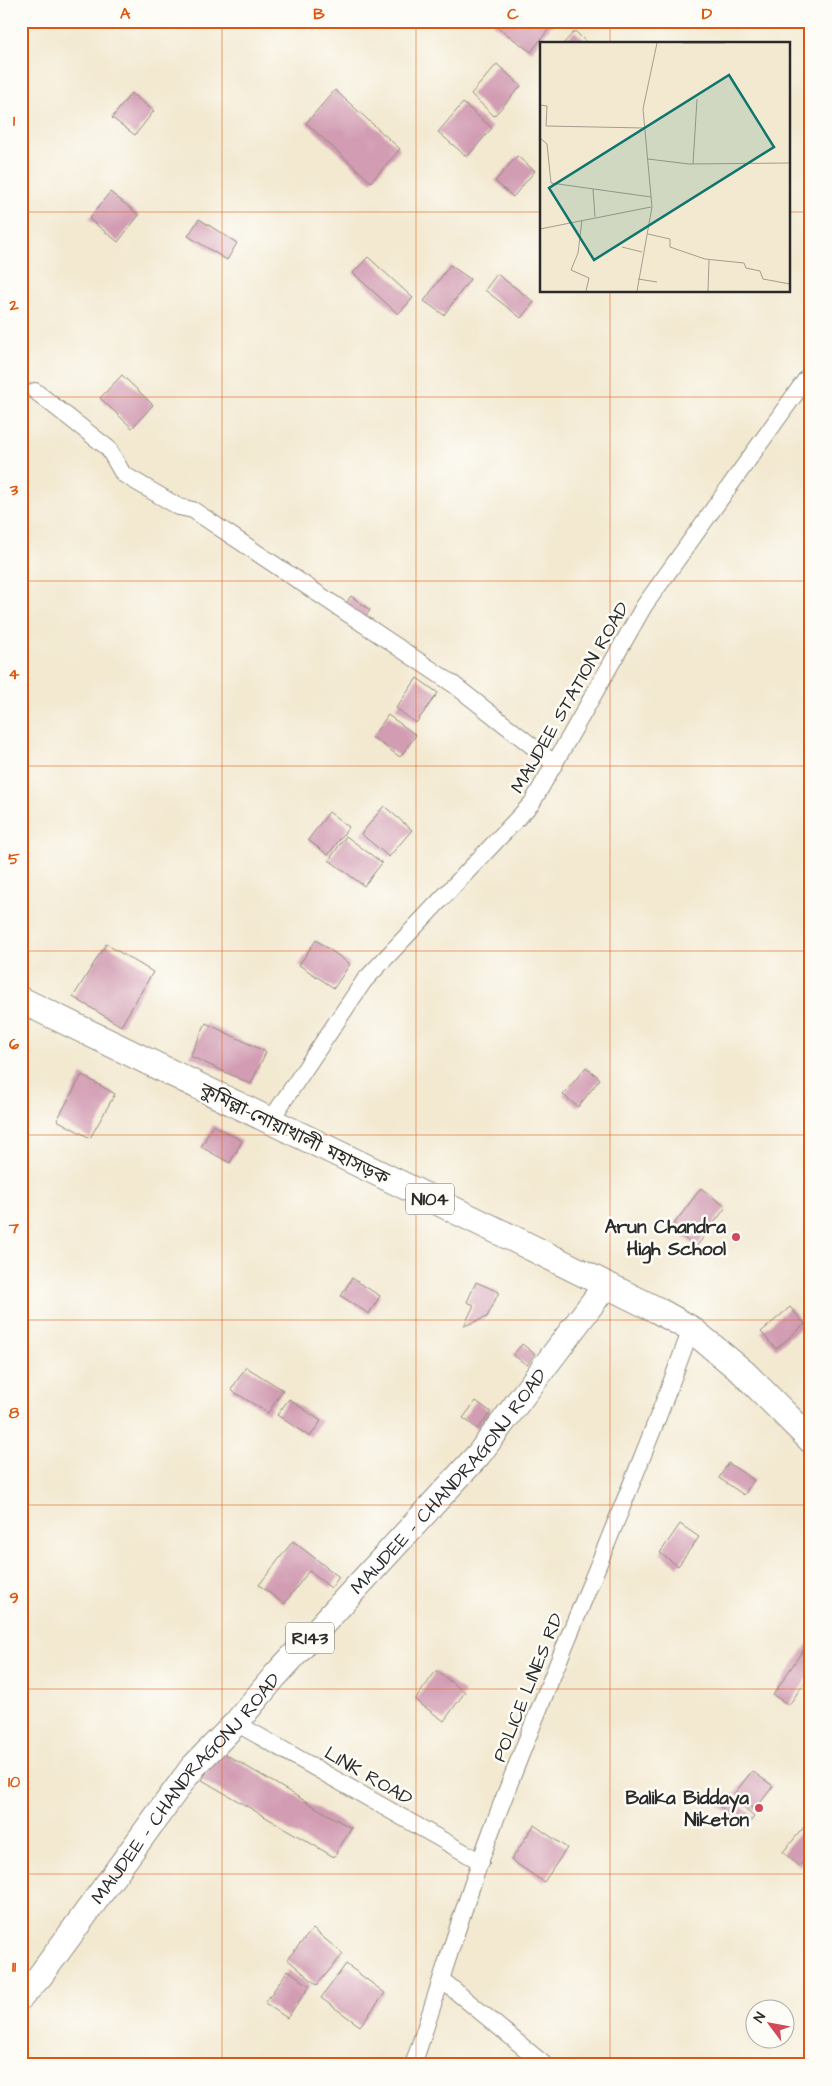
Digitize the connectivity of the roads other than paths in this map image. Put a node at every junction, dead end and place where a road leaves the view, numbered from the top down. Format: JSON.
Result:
{"nodes":[{"id":1,"x":811,"y":372,"type":"edge"},
{"id":2,"x":35,"y":391,"type":"dead end"},
{"id":3,"x":555,"y":764,"type":"junction"},
{"id":4,"x":21,"y":1000,"type":"edge"},
{"id":5,"x":270,"y":1121,"type":"junction"},
{"id":6,"x":606,"y":1285,"type":"junction"},
{"id":7,"x":692,"y":1330,"type":"junction"},
{"id":8,"x":811,"y":1440,"type":"edge"},
{"id":9,"x":236,"y":1723,"type":"junction"},
{"id":10,"x":481,"y":1862,"type":"junction"},
{"id":11,"x":442,"y":1980,"type":"junction"},
{"id":12,"x":21,"y":1997,"type":"edge"},
{"id":13,"x":413,"y":2065,"type":"edge"},
{"id":14,"x":545,"y":2065,"type":"edge"}],
"edges":[{"from":1,"to":3,"type":"street","name":"MAIJDEE STATION ROAD"},
{"from":2,"to":3,"type":"street"},
{"from":3,"to":5,"type":"street","name":"MAIJDEE STATION ROAD"},
{"from":4,"to":5,"type":"highway","name":"কুমিল্লা–নোয়াখালী মহাসড়ক","number":"N104"},
{"from":5,"to":6,"type":"highway","name":"কুমিল্লা–নোয়াখালী মহাসড়ক","number":"N104"},
{"from":6,"to":7,"type":"highway","name":"কুমিল্লা–নোয়াখালী মহাসড়ক","number":"N104"},
{"from":6,"to":9,"type":"main road","name":"MAIJDEE - CHANDRAGONJ ROAD","number":"R143"},
{"from":7,"to":8,"type":"highway","name":"কুমিল্লা–নোয়াখালী মহাসড়ক","number":"N104"},
{"from":7,"to":10,"type":"street","name":"POLICE LINES RD"},
{"from":9,"to":10,"type":"street","name":"LINK ROAD"},
{"from":9,"to":12,"type":"main road","name":"MAIJDEE - CHANDRAGONJ ROAD","number":"R143"},
{"from":10,"to":11,"type":"street","name":"POLICE LINES RD"},
{"from":11,"to":13,"type":"street","name":"POLICE LINES RD"},
{"from":11,"to":14,"type":"street"}]}
